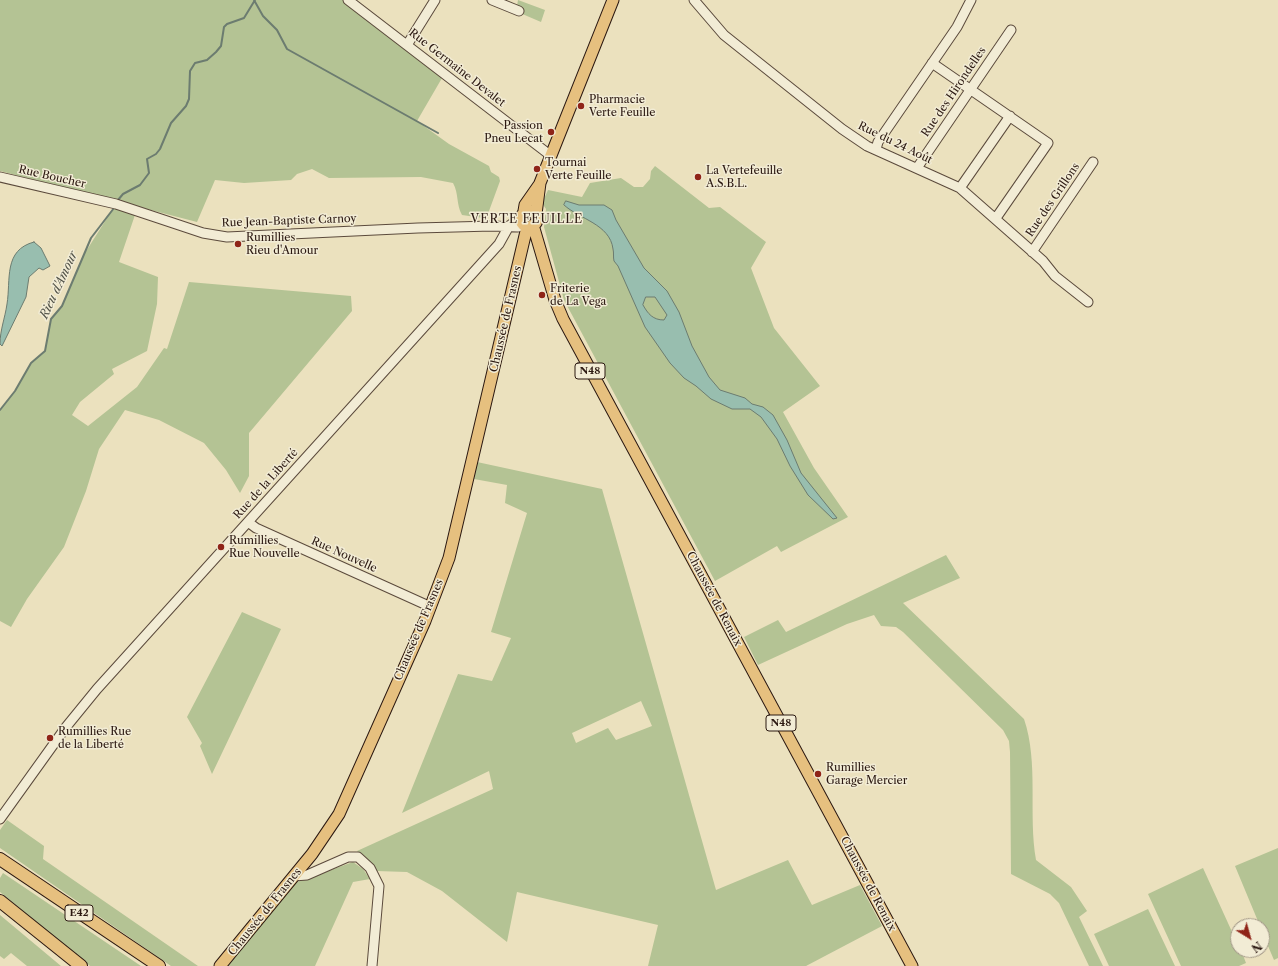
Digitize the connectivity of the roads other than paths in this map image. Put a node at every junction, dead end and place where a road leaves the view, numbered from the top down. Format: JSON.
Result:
{"nodes":[{"id":1,"x":348,"y":0,"type":"edge"},
{"id":2,"x":436,"y":0,"type":"edge"},
{"id":3,"x":492,"y":0,"type":"edge"},
{"id":4,"x":614,"y":0,"type":"edge"},
{"id":5,"x":694,"y":0,"type":"edge"},
{"id":6,"x":971,"y":0,"type":"edge"},
{"id":7,"x":515,"y":6,"type":"edge"},
{"id":8,"x":1011,"y":30,"type":"dead end"},
{"id":9,"x":407,"y":45,"type":"junction"},
{"id":10,"x":932,"y":63,"type":"junction"},
{"id":11,"x":970,"y":89,"type":"junction"},
{"id":12,"x":1010,"y":116,"type":"junction"},
{"id":13,"x":876,"y":149,"type":"junction"},
{"id":14,"x":552,"y":154,"type":"junction"},
{"id":15,"x":1093,"y":162,"type":"dead end"},
{"id":16,"x":916,"y":168,"type":"junction"},
{"id":17,"x":0,"y":177,"type":"edge"},
{"id":18,"x":540,"y":183,"type":"junction"},
{"id":19,"x":960,"y":188,"type":"junction"},
{"id":20,"x":99,"y":200,"type":"joint"},
{"id":21,"x":996,"y":218,"type":"junction"},
{"id":22,"x":526,"y":221,"type":"junction"},
{"id":23,"x":509,"y":226,"type":"junction"},
{"id":24,"x":1032,"y":252,"type":"junction"},
{"id":25,"x":542,"y":256,"type":"junction"},
{"id":26,"x":519,"y":267,"type":"junction"},
{"id":27,"x":1088,"y":302,"type":"dead end"},
{"id":28,"x":248,"y":522,"type":"junction"},
{"id":29,"x":431,"y":608,"type":"junction"},
{"id":30,"x":0,"y":819,"type":"edge"},
{"id":31,"x":0,"y":859,"type":"edge"},
{"id":32,"x":294,"y":876,"type":"junction"},
{"id":33,"x":0,"y":901,"type":"edge"},
{"id":34,"x":81,"y":966,"type":"edge"},
{"id":35,"x":159,"y":966,"type":"edge"},
{"id":36,"x":220,"y":966,"type":"edge"},
{"id":37,"x":372,"y":966,"type":"edge"},
{"id":38,"x":912,"y":966,"type":"edge"}],
"edges":[{"from":1,"to":9,"type":"street","name":"Rue Germaine Devalet"},
{"from":2,"to":9,"type":"street"},
{"from":3,"to":7,"type":"street"},
{"from":4,"to":14,"type":"main road","number":"N48"},
{"from":5,"to":13,"type":"street","name":"Rue du 24 Août"},
{"from":6,"to":10,"type":"street"},
{"from":8,"to":11,"type":"street","name":"Rue des Hirondelles"},
{"from":9,"to":14,"type":"street","name":"Rue Germaine Devalet"},
{"from":10,"to":11,"type":"street"},
{"from":10,"to":13,"type":"street"},
{"from":11,"to":12,"type":"street"},
{"from":11,"to":16,"type":"street","name":"Rue des Hirondelles"},
{"from":12,"to":19,"type":"street"},
{"from":12,"to":21,"type":"street"},
{"from":13,"to":16,"type":"street","name":"Rue du 24 Août"},
{"from":14,"to":18,"type":"main road","number":"N48"},
{"from":15,"to":24,"type":"street","name":"Rue des Grillons"},
{"from":16,"to":19,"type":"street","name":"Rue du 24 Août"},
{"from":17,"to":20,"type":"street","name":"Rue Boucher"},
{"from":18,"to":22,"type":"main road","number":"N48"},
{"from":18,"to":22,"type":"main road","number":"N48"},
{"from":19,"to":21,"type":"street","name":"Rue du 24 Août"},
{"from":20,"to":23,"type":"street","name":"Rue Jean-Baptiste Carnoy"},
{"from":21,"to":24,"type":"street","name":"Rue du 24 Août"},
{"from":22,"to":23,"type":"street"},
{"from":22,"to":25,"type":"main road","name":"Chaussée de Renaix","number":"N48"},
{"from":22,"to":26,"type":"main road","name":"Chaussée de Frasnes"},
{"from":23,"to":28,"type":"street","name":"Rue de la Liberté"},
{"from":24,"to":27,"type":"street","name":"Rue du 24 Août"},
{"from":25,"to":26,"type":"main road"},
{"from":25,"to":38,"type":"main road","name":"Chaussée de Renaix","number":"N48"},
{"from":26,"to":29,"type":"main road","name":"Chaussée de Frasnes"},
{"from":28,"to":29,"type":"street","name":"Rue Nouvelle"},
{"from":28,"to":30,"type":"street","name":"Rue de la Liberté"},
{"from":29,"to":32,"type":"main road","name":"Chaussée de Frasnes"},
{"from":31,"to":35,"type":"highway","number":"E42"},
{"from":32,"to":36,"type":"main road","name":"Chaussée de Frasnes"},
{"from":32,"to":37,"type":"street"},
{"from":33,"to":34,"type":"highway"}]}
